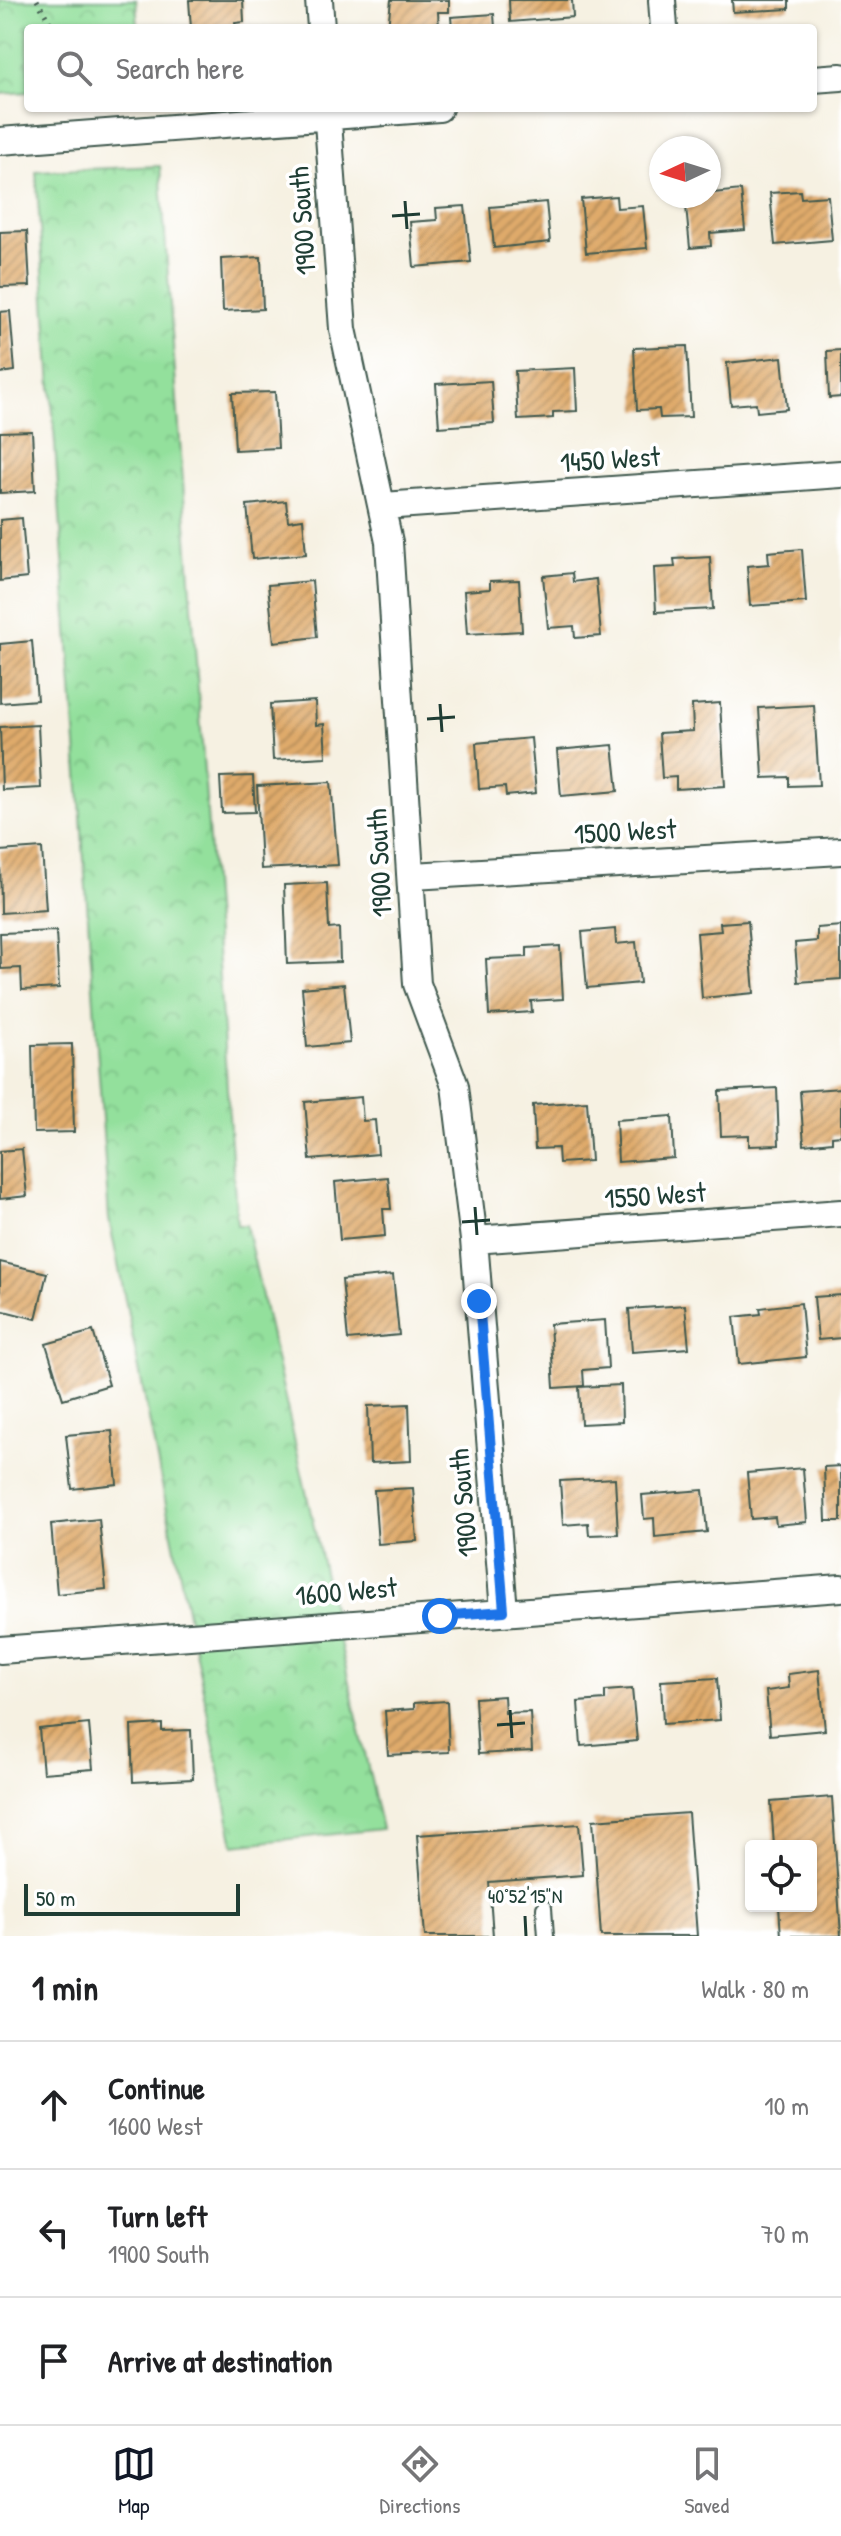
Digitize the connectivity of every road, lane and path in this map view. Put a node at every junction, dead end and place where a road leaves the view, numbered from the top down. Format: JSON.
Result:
{"nodes":[{"id":1,"x":37,"y":0,"type":"edge"},
{"id":2,"x":319,"y":0,"type":"edge"},
{"id":3,"x":662,"y":0,"type":"edge"},
{"id":4,"x":51,"y":24,"type":"edge"},
{"id":5,"x":321,"y":24,"type":"edge"},
{"id":6,"x":664,"y":24,"type":"edge"},
{"id":7,"x":841,"y":77,"type":"edge"},
{"id":8,"x":817,"y":79,"type":"edge"},
{"id":9,"x":328,"y":112,"type":"edge"},
{"id":10,"x":0,"y":141,"type":"edge"},
{"id":11,"x":841,"y":474,"type":"edge"},
{"id":12,"x":383,"y":506,"type":"junction"},
{"id":13,"x":841,"y":851,"type":"edge"},
{"id":14,"x":413,"y":876,"type":"junction"},
{"id":15,"x":841,"y":1213,"type":"edge"},
{"id":16,"x":474,"y":1240,"type":"junction"},
{"id":17,"x":841,"y":1588,"type":"edge"},
{"id":18,"x":504,"y":1611,"type":"junction"},
{"id":19,"x":0,"y":1650,"type":"edge"},
{"id":20,"x":544,"y":1908,"type":"dead end"},
{"id":21,"x":546,"y":1936,"type":"edge"}],
"edges":[{"from":1,"to":4,"type":"path"},
{"from":2,"to":5,"type":"street"},
{"from":3,"to":6,"type":"street"},
{"from":7,"to":8,"type":"street"},
{"from":9,"to":10,"type":"street"},
{"from":9,"to":12,"type":"street","name":"1900 South"},
{"from":11,"to":12,"type":"street","name":"1450 West"},
{"from":12,"to":14,"type":"street","name":"1900 South"},
{"from":13,"to":14,"type":"street","name":"1500 West"},
{"from":14,"to":16,"type":"street","name":"1900 South"},
{"from":15,"to":16,"type":"street","name":"1550 West"},
{"from":16,"to":18,"type":"street","name":"1900 South"},
{"from":17,"to":18,"type":"street","name":"1600 West"},
{"from":18,"to":19,"type":"street","name":"1600 West"},
{"from":20,"to":21,"type":"lane"}]}
